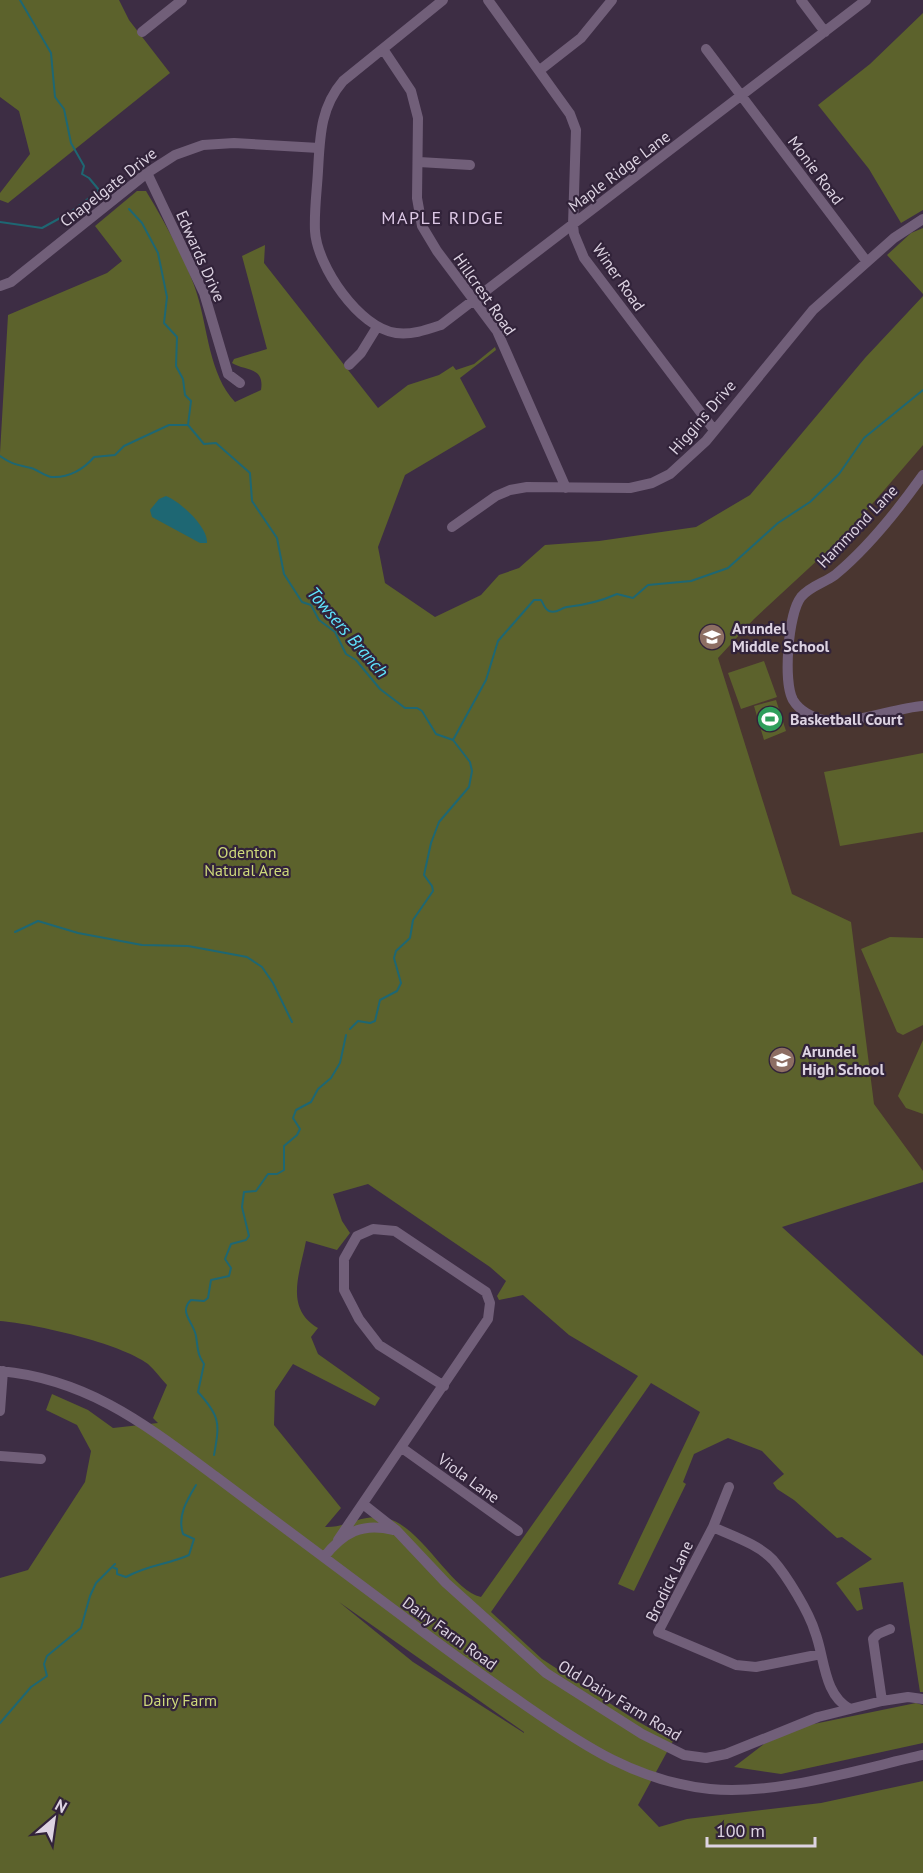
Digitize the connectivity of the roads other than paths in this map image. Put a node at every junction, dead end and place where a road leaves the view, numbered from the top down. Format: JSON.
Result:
{"nodes":[{"id":1,"x":182,"y":0,"type":"edge"},
{"id":2,"x":443,"y":0,"type":"edge"},
{"id":3,"x":488,"y":0,"type":"edge"},
{"id":4,"x":612,"y":0,"type":"edge"},
{"id":5,"x":801,"y":0,"type":"edge"},
{"id":6,"x":866,"y":0,"type":"edge"},
{"id":7,"x":142,"y":32,"type":"dead end"},
{"id":8,"x":825,"y":32,"type":"junction"},
{"id":9,"x":382,"y":49,"type":"junction"},
{"id":10,"x":706,"y":49,"type":"dead end"},
{"id":11,"x":540,"y":70,"type":"junction"},
{"id":12,"x":741,"y":96,"type":"junction"},
{"id":13,"x":319,"y":148,"type":"junction"},
{"id":14,"x":419,"y":162,"type":"junction"},
{"id":15,"x":470,"y":165,"type":"dead end"},
{"id":16,"x":147,"y":174,"type":"junction"},
{"id":17,"x":923,"y":219,"type":"edge"},
{"id":18,"x":573,"y":225,"type":"junction"},
{"id":19,"x":867,"y":262,"type":"junction"},
{"id":20,"x":0,"y":286,"type":"edge"},
{"id":21,"x":474,"y":300,"type":"junction"},
{"id":22,"x":377,"y":327,"type":"junction"},
{"id":23,"x":349,"y":365,"type":"dead end"},
{"id":24,"x":240,"y":383,"type":"dead end"},
{"id":25,"x":714,"y":430,"type":"junction"},
{"id":26,"x":923,"y":475,"type":"edge"},
{"id":27,"x":566,"y":488,"type":"junction"},
{"id":28,"x":452,"y":527,"type":"dead end"},
{"id":29,"x":923,"y":706,"type":"edge"},
{"id":30,"x":1,"y":1371,"type":"edge"},
{"id":31,"x":444,"y":1386,"type":"junction"},
{"id":32,"x":0,"y":1411,"type":"edge"},
{"id":33,"x":402,"y":1448,"type":"junction"},
{"id":34,"x":0,"y":1456,"type":"edge"},
{"id":35,"x":41,"y":1459,"type":"dead end"},
{"id":36,"x":729,"y":1487,"type":"dead end"},
{"id":37,"x":363,"y":1503,"type":"junction"},
{"id":38,"x":713,"y":1527,"type":"junction"},
{"id":39,"x":396,"y":1530,"type":"junction"},
{"id":40,"x":518,"y":1531,"type":"dead end"},
{"id":41,"x":338,"y":1540,"type":"junction"},
{"id":42,"x":324,"y":1557,"type":"junction"},
{"id":43,"x":890,"y":1629,"type":"dead end"},
{"id":44,"x":821,"y":1654,"type":"junction"},
{"id":45,"x":923,"y":1699,"type":"edge"},
{"id":46,"x":882,"y":1701,"type":"junction"},
{"id":47,"x":850,"y":1710,"type":"junction"},
{"id":48,"x":923,"y":1755,"type":"edge"}],
"edges":[{"from":1,"to":7,"type":"street"},
{"from":2,"to":9,"type":"street"},
{"from":3,"to":11,"type":"street","name":"Winer Road"},
{"from":4,"to":11,"type":"street"},
{"from":5,"to":8,"type":"street"},
{"from":6,"to":8,"type":"street","name":"Maple Ridge Lane"},
{"from":8,"to":12,"type":"street","name":"Maple Ridge Lane"},
{"from":9,"to":13,"type":"street"},
{"from":9,"to":14,"type":"street","name":"Hillcrest Road"},
{"from":10,"to":12,"type":"street","name":"Monie Road"},
{"from":11,"to":18,"type":"street","name":"Winer Road"},
{"from":12,"to":18,"type":"street","name":"Maple Ridge Lane"},
{"from":12,"to":19,"type":"street","name":"Monie Road"},
{"from":13,"to":16,"type":"street","name":"Chapelgate Drive"},
{"from":13,"to":22,"type":"street"},
{"from":14,"to":15,"type":"street"},
{"from":14,"to":21,"type":"street","name":"Hillcrest Road"},
{"from":16,"to":20,"type":"street","name":"Chapelgate Drive"},
{"from":16,"to":24,"type":"street","name":"Edwards Drive"},
{"from":17,"to":19,"type":"street","name":"Higgins Drive"},
{"from":18,"to":21,"type":"street","name":"Maple Ridge Lane"},
{"from":18,"to":25,"type":"street","name":"Winer Road"},
{"from":19,"to":25,"type":"street","name":"Higgins Drive"},
{"from":21,"to":22,"type":"street","name":"Maple Ridge Lane"},
{"from":21,"to":27,"type":"street","name":"Hillcrest Road"},
{"from":22,"to":23,"type":"street"},
{"from":25,"to":27,"type":"street","name":"Higgins Drive"},
{"from":26,"to":29,"type":"street","name":"Hammond Lane"},
{"from":27,"to":28,"type":"street","name":"Higgins Drive"},
{"from":30,"to":32,"type":"street"},
{"from":30,"to":42,"type":"street","name":"Dairy Farm Road"},
{"from":31,"to":31,"type":"street"},
{"from":31,"to":33,"type":"street"},
{"from":33,"to":37,"type":"street"},
{"from":33,"to":40,"type":"street","name":"Viola Lane"},
{"from":34,"to":35,"type":"street"},
{"from":36,"to":38,"type":"street","name":"Brodick Lane"},
{"from":37,"to":39,"type":"street","name":"Old Dairy Farm Road"},
{"from":37,"to":41,"type":"street"},
{"from":38,"to":44,"type":"street"},
{"from":38,"to":44,"type":"street","name":"Brodick Lane"},
{"from":39,"to":41,"type":"street"},
{"from":39,"to":47,"type":"street","name":"Old Dairy Farm Road"},
{"from":41,"to":42,"type":"street"},
{"from":42,"to":48,"type":"street","name":"Dairy Farm Road"},
{"from":43,"to":46,"type":"street"},
{"from":44,"to":47,"type":"street"},
{"from":45,"to":46,"type":"street","name":"Old Dairy Farm Road"},
{"from":46,"to":47,"type":"street","name":"Old Dairy Farm Road"}]}
